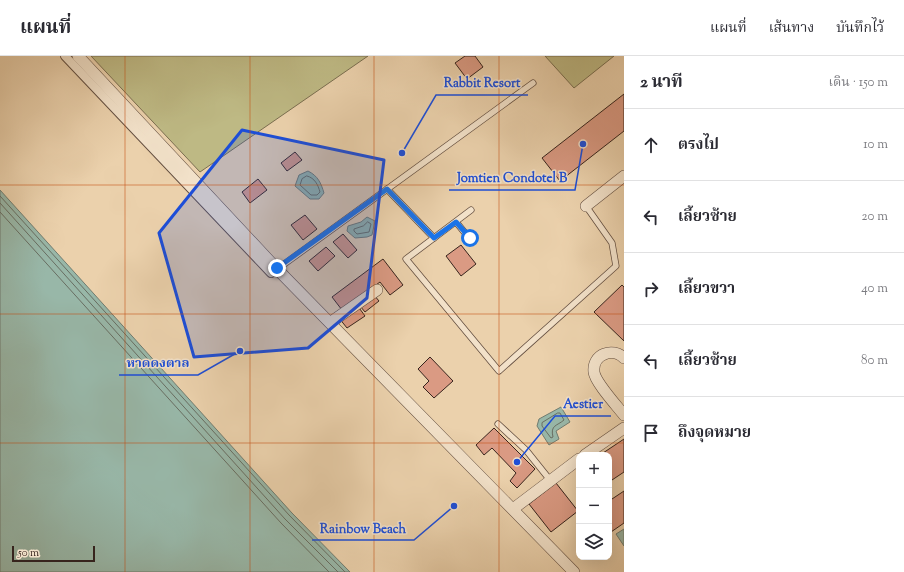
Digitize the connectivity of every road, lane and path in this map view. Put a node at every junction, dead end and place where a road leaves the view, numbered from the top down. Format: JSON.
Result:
{"nodes":[{"id":1,"x":65,"y":56,"type":"edge"},
{"id":2,"x":78,"y":56,"type":"edge"},
{"id":3,"x":533,"y":83,"type":"dead end"},
{"id":4,"x":624,"y":176,"type":"edge"},
{"id":5,"x":387,"y":189,"type":"junction"},
{"id":6,"x":586,"y":206,"type":"joint"},
{"id":7,"x":471,"y":210,"type":"dead end"},
{"id":8,"x":456,"y":222,"type":"junction"},
{"id":9,"x":434,"y":238,"type":"junction"},
{"id":10,"x":470,"y":238,"type":"dead end"},
{"id":11,"x":274,"y":271,"type":"junction"},
{"id":12,"x":377,"y":290,"type":"dead end"},
{"id":13,"x":331,"y":322,"type":"junction"},
{"id":14,"x":624,"y":358,"type":"edge"},
{"id":15,"x":624,"y":415,"type":"edge"},
{"id":16,"x":498,"y":424,"type":"dead end"},
{"id":17,"x":624,"y":428,"type":"edge"},
{"id":18,"x":589,"y":452,"type":"edge"},
{"id":19,"x":576,"y":461,"type":"edge"},
{"id":20,"x":550,"y":480,"type":"junction"},
{"id":21,"x":513,"y":509,"type":"junction"},
{"id":22,"x":574,"y":572,"type":"edge"}],
"edges":[{"from":1,"to":11,"type":"street"},
{"from":2,"to":11,"type":"street"},
{"from":3,"to":5,"type":"lane"},
{"from":4,"to":6,"type":"street"},
{"from":5,"to":9,"type":"lane"},
{"from":5,"to":11,"type":"lane"},
{"from":6,"to":9,"type":"lane"},
{"from":7,"to":8,"type":"lane"},
{"from":8,"to":9,"type":"lane"},
{"from":8,"to":10,"type":"lane"},
{"from":11,"to":13,"type":"street"},
{"from":12,"to":13,"type":"street"},
{"from":13,"to":21,"type":"street"},
{"from":14,"to":15,"type":"street"},
{"from":16,"to":20,"type":"lane"},
{"from":17,"to":18,"type":"street"},
{"from":19,"to":20,"type":"street"},
{"from":20,"to":21,"type":"street"},
{"from":21,"to":22,"type":"street"}]}
